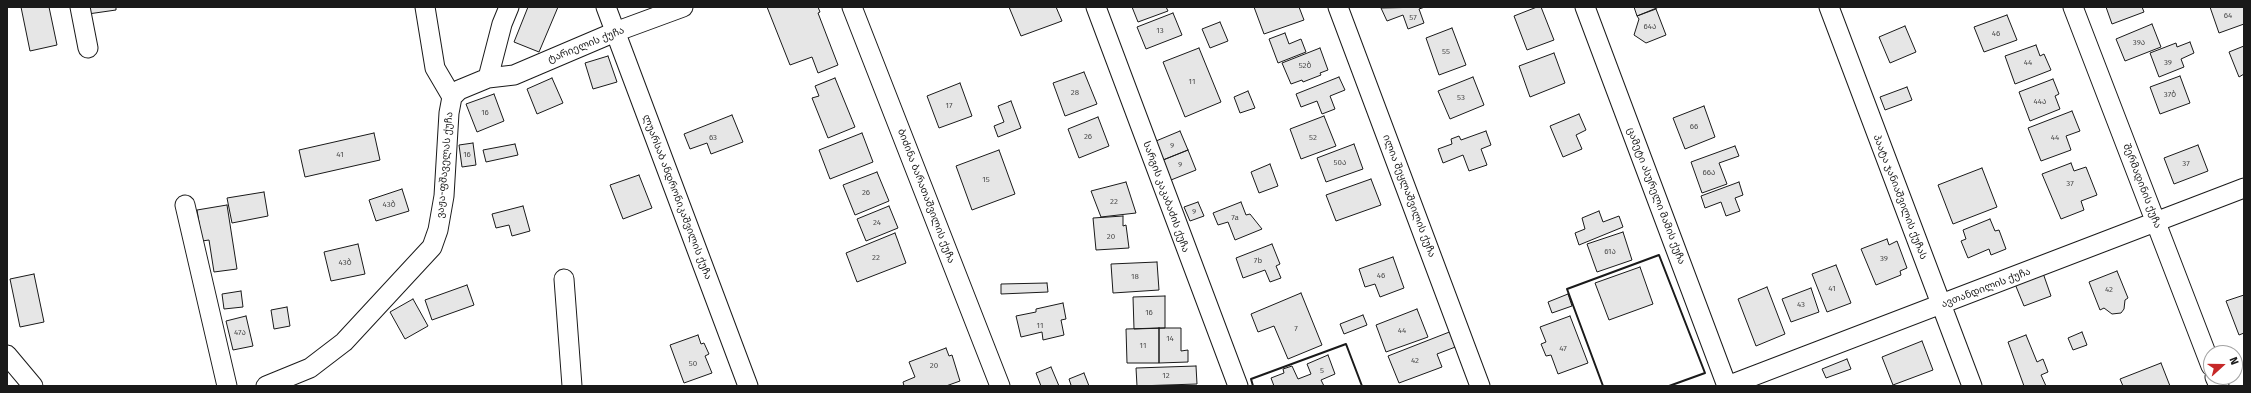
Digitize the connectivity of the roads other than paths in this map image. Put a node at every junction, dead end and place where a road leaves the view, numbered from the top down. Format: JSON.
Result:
{"nodes":[{"id":1,"x":80,"y":7,"type":"edge"},
{"id":2,"x":425,"y":7,"type":"edge"},
{"id":3,"x":508,"y":7,"type":"edge"},
{"id":4,"x":606,"y":7,"type":"edge"},
{"id":5,"x":683,"y":7,"type":"edge"},
{"id":6,"x":852,"y":7,"type":"edge"},
{"id":7,"x":1096,"y":7,"type":"edge"},
{"id":8,"x":1338,"y":7,"type":"edge"},
{"id":9,"x":1584,"y":7,"type":"edge"},
{"id":10,"x":1829,"y":7,"type":"edge"},
{"id":11,"x":2073,"y":7,"type":"edge"},
{"id":12,"x":615,"y":32,"type":"junction"},
{"id":13,"x":88,"y":48,"type":"dead end"},
{"id":14,"x":488,"y":78,"type":"junction"},
{"id":15,"x":452,"y":97,"type":"junction"},
{"id":16,"x":2244,"y":188,"type":"edge"},
{"id":17,"x":185,"y":206,"type":"dead end"},
{"id":18,"x":2156,"y":222,"type":"junction"},
{"id":19,"x":564,"y":278,"type":"dead end"},
{"id":20,"x":1941,"y":305,"type":"junction"},
{"id":21,"x":2203,"y":345,"type":"edge"},
{"id":22,"x":7,"y":355,"type":"edge"},
{"id":23,"x":33,"y":386,"type":"edge"},
{"id":24,"x":227,"y":386,"type":"edge"},
{"id":25,"x":266,"y":386,"type":"edge"},
{"id":26,"x":572,"y":386,"type":"edge"},
{"id":27,"x":748,"y":386,"type":"edge"},
{"id":28,"x":1000,"y":386,"type":"edge"},
{"id":29,"x":1238,"y":386,"type":"edge"},
{"id":30,"x":1480,"y":386,"type":"edge"},
{"id":31,"x":1727,"y":386,"type":"edge"},
{"id":32,"x":1972,"y":386,"type":"edge"}],
"edges":[{"from":1,"to":13,"type":"street"},
{"from":2,"to":15,"type":"street"},
{"from":3,"to":14,"type":"street"},
{"from":4,"to":12,"type":"street","name":"ლუარსაბ ანდრონიკაშვილის ქუჩა"},
{"from":5,"to":12,"type":"street","name":"ტარიელის ქუჩა"},
{"from":6,"to":28,"type":"street","name":"ბიძინა ბარათაშვილის ქუჩა"},
{"from":7,"to":29,"type":"street","name":"სარგის კაკაბაძის ქუჩა"},
{"from":8,"to":30,"type":"street","name":"ილია შეყლაშვილის ქუჩა"},
{"from":9,"to":31,"type":"street","name":"ცამეტი ასურელი მამის ქუჩა"},
{"from":10,"to":20,"type":"street","name":"პაატა ჯანიაშვილის ქუჩას"},
{"from":11,"to":18,"type":"street","name":"შერმადინის ქუჩა"},
{"from":12,"to":14,"type":"street","name":"ტარიელის ქუჩა"},
{"from":12,"to":27,"type":"street","name":"ლუარსაბ ანდრონიკაშვილის ქუჩა"},
{"from":14,"to":15,"type":"street","name":"ვაჟა-ფშაველას ქუჩა"},
{"from":15,"to":25,"type":"street","name":"ვაჟა-ფშაველას ქუჩა"},
{"from":16,"to":18,"type":"street","name":"ავთანდილის ქუჩა"},
{"from":17,"to":24,"type":"street"},
{"from":18,"to":20,"type":"street","name":"ავთანდილის ქუჩა"},
{"from":18,"to":21,"type":"street","name":"შერმადინის ქუჩა"},
{"from":19,"to":26,"type":"street"},
{"from":20,"to":31,"type":"street","name":"ავთანდილის ქუჩა"},
{"from":20,"to":32,"type":"street","name":"პაატა ჯანიაშვილის ქუჩას"},
{"from":22,"to":23,"type":"street"}]}
